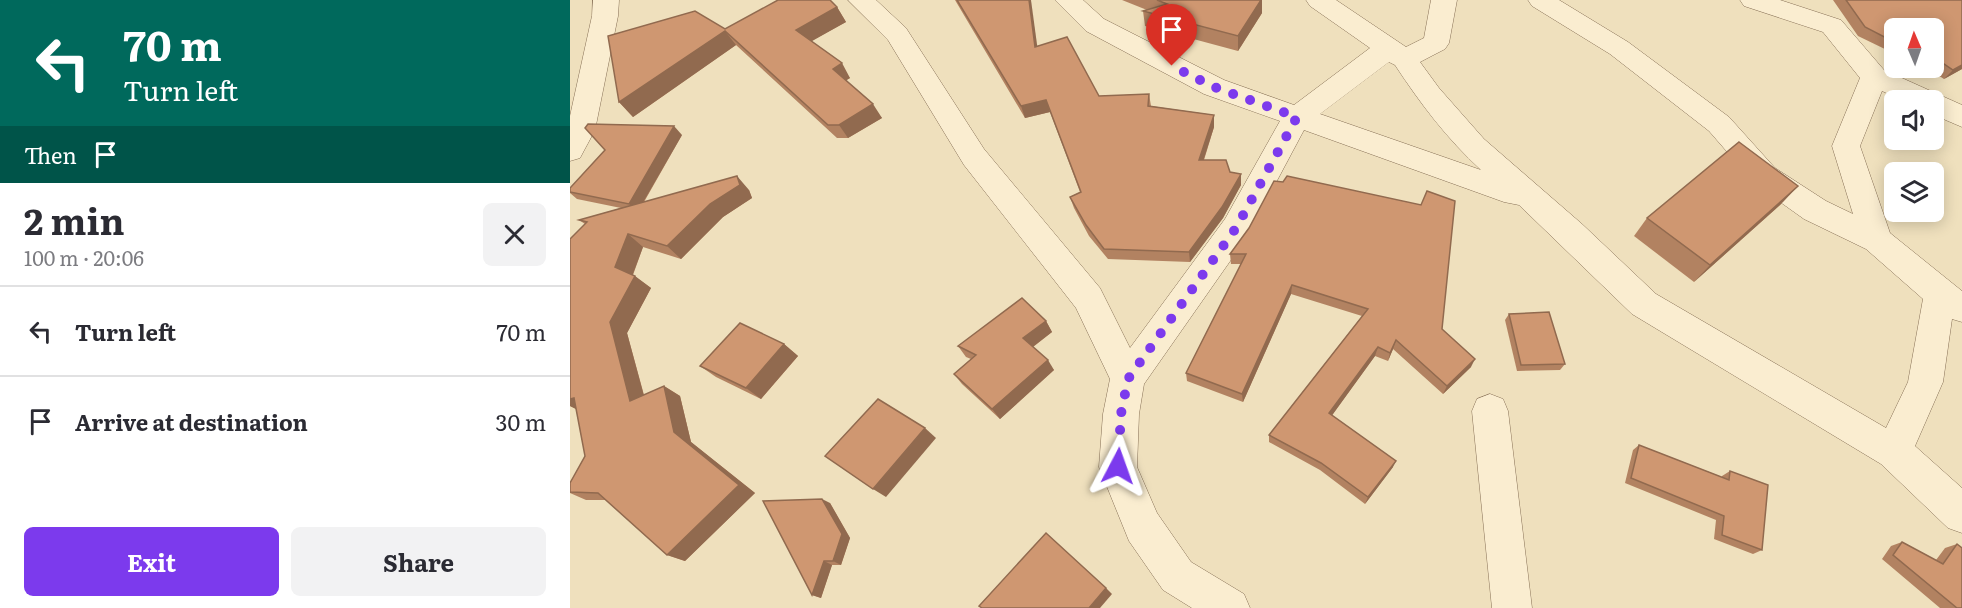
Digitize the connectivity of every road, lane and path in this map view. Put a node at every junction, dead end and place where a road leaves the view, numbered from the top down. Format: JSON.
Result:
{"nodes":[{"id":1,"x":606,"y":0,"type":"edge"},
{"id":2,"x":861,"y":0,"type":"edge"},
{"id":3,"x":1068,"y":0,"type":"edge"},
{"id":4,"x":1319,"y":0,"type":"edge"},
{"id":5,"x":1444,"y":0,"type":"edge"},
{"id":6,"x":1541,"y":0,"type":"edge"},
{"id":7,"x":1753,"y":0,"type":"edge"},
{"id":8,"x":1815,"y":0,"type":"edge"},
{"id":9,"x":1832,"y":26,"type":"junction"},
{"id":10,"x":1397,"y":54,"type":"junction"},
{"id":11,"x":1874,"y":77,"type":"junction"},
{"id":12,"x":1904,"y":90,"type":"edge"},
{"id":13,"x":1944,"y":108,"type":"edge"},
{"id":14,"x":1297,"y":117,"type":"junction"},
{"id":15,"x":1962,"y":117,"type":"edge"},
{"id":16,"x":570,"y":150,"type":"edge"},
{"id":17,"x":1530,"y":199,"type":"junction"},
{"id":18,"x":1877,"y":240,"type":"junction"},
{"id":19,"x":1951,"y":301,"type":"edge"},
{"id":20,"x":1128,"y":379,"type":"junction"},
{"id":21,"x":1490,"y":411,"type":"dead end"},
{"id":22,"x":1894,"y":452,"type":"junction"},
{"id":23,"x":1962,"y":514,"type":"edge"},
{"id":24,"x":1230,"y":608,"type":"edge"},
{"id":25,"x":1512,"y":608,"type":"edge"}],
"edges":[{"from":1,"to":16,"type":"street"},
{"from":2,"to":20,"type":"street"},
{"from":3,"to":14,"type":"street"},
{"from":4,"to":10,"type":"street"},
{"from":5,"to":10,"type":"street"},
{"from":6,"to":18,"type":"street"},
{"from":7,"to":9,"type":"street"},
{"from":8,"to":9,"type":"street"},
{"from":9,"to":11,"type":"street"},
{"from":10,"to":14,"type":"street"},
{"from":10,"to":17,"type":"street"},
{"from":11,"to":12,"type":"street"},
{"from":11,"to":18,"type":"street"},
{"from":13,"to":15,"type":"street"},
{"from":14,"to":17,"type":"street"},
{"from":14,"to":20,"type":"street"},
{"from":17,"to":22,"type":"street"},
{"from":18,"to":19,"type":"street"},
{"from":19,"to":22,"type":"street"},
{"from":20,"to":24,"type":"street"},
{"from":21,"to":25,"type":"street"},
{"from":22,"to":23,"type":"street"}]}
